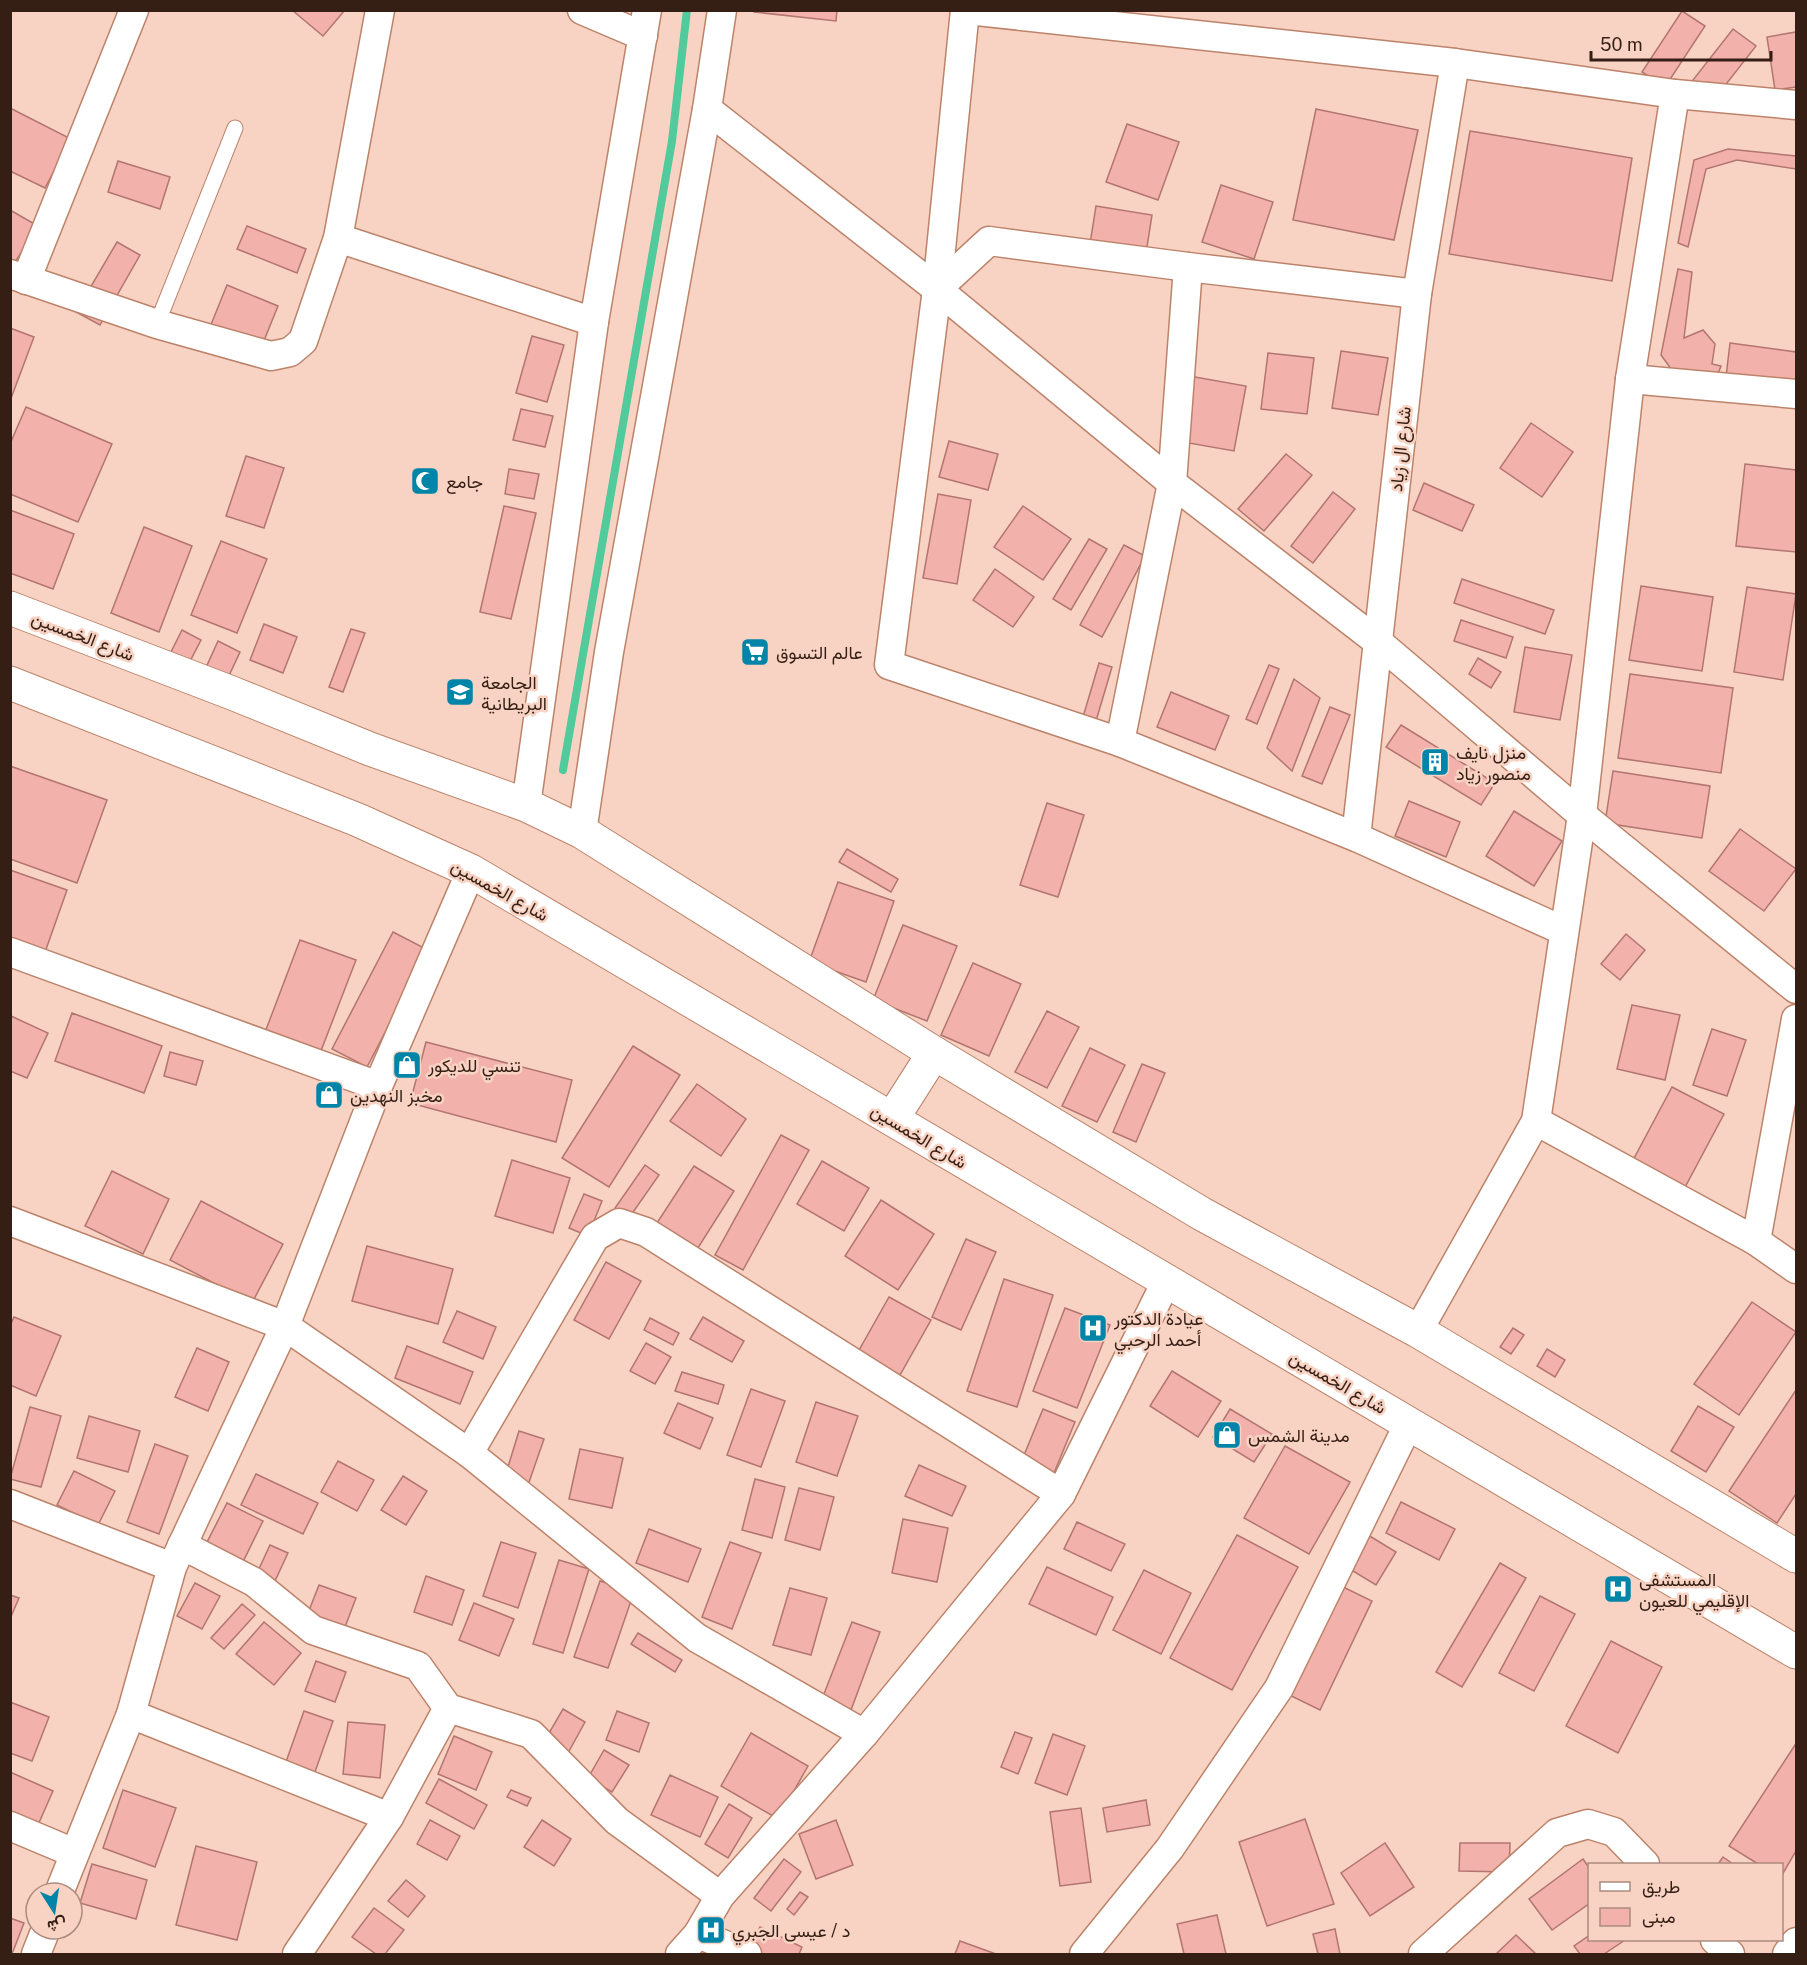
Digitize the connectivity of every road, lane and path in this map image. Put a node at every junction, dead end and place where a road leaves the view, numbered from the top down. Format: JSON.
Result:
{"nodes":[{"id":1,"x":134,"y":10,"type":"edge"},
{"id":2,"x":380,"y":10,"type":"edge"},
{"id":3,"x":582,"y":10,"type":"edge"},
{"id":4,"x":722,"y":10,"type":"edge"},
{"id":5,"x":966,"y":10,"type":"edge"},
{"id":6,"x":645,"y":23,"type":"edge"},
{"id":7,"x":1455,"y":63,"type":"junction"},
{"id":8,"x":1676,"y":94,"type":"junction"},
{"id":9,"x":1797,"y":105,"type":"edge"},
{"id":10,"x":707,"y":110,"type":"junction"},
{"id":11,"x":235,"y":128,"type":"dead end"},
{"id":12,"x":338,"y":238,"type":"junction"},
{"id":13,"x":1188,"y":267,"type":"junction"},
{"id":14,"x":18,"y":277,"type":"edge"},
{"id":15,"x":937,"y":289,"type":"junction"},
{"id":16,"x":1417,"y":294,"type":"junction"},
{"id":17,"x":594,"y":322,"type":"junction"},
{"id":18,"x":157,"y":324,"type":"junction"},
{"id":19,"x":1630,"y":379,"type":"junction"},
{"id":20,"x":1797,"y":394,"type":"edge"},
{"id":21,"x":1172,"y":483,"type":"junction"},
{"id":22,"x":10,"y":609,"type":"edge"},
{"id":23,"x":1378,"y":642,"type":"junction"},
{"id":24,"x":10,"y":683,"type":"edge"},
{"id":25,"x":1120,"y":742,"type":"junction"},
{"id":26,"x":526,"y":805,"type":"junction"},
{"id":27,"x":1582,"y":815,"type":"junction"},
{"id":28,"x":582,"y":832,"type":"junction"},
{"id":29,"x":1356,"y":837,"type":"junction"},
{"id":30,"x":471,"y":871,"type":"junction"},
{"id":31,"x":1564,"y":931,"type":"junction"},
{"id":32,"x":10,"y":952,"type":"edge"},
{"id":33,"x":1797,"y":989,"type":"edge"},
{"id":34,"x":1797,"y":1019,"type":"edge"},
{"id":35,"x":934,"y":1053,"type":"junction"},
{"id":36,"x":378,"y":1086,"type":"junction"},
{"id":37,"x":892,"y":1119,"type":"junction"},
{"id":38,"x":1536,"y":1121,"type":"junction"},
{"id":39,"x":10,"y":1221,"type":"edge"},
{"id":40,"x":1756,"y":1241,"type":"junction"},
{"id":41,"x":1797,"y":1269,"type":"edge"},
{"id":42,"x":1166,"y":1282,"type":"junction"},
{"id":43,"x":285,"y":1326,"type":"junction"},
{"id":44,"x":1418,"y":1331,"type":"junction"},
{"id":45,"x":1409,"y":1423,"type":"junction"},
{"id":46,"x":469,"y":1453,"type":"junction"},
{"id":47,"x":1061,"y":1494,"type":"junction"},
{"id":48,"x":10,"y":1504,"type":"edge"},
{"id":49,"x":177,"y":1556,"type":"junction"},
{"id":50,"x":1797,"y":1556,"type":"edge"},
{"id":51,"x":1797,"y":1652,"type":"edge"},
{"id":52,"x":448,"y":1708,"type":"junction"},
{"id":53,"x":131,"y":1714,"type":"junction"},
{"id":54,"x":864,"y":1734,"type":"junction"},
{"id":55,"x":389,"y":1817,"type":"junction"},
{"id":56,"x":10,"y":1826,"type":"edge"},
{"id":57,"x":74,"y":1853,"type":"junction"},
{"id":58,"x":1644,"y":1863,"type":"edge"},
{"id":59,"x":64,"y":1881,"type":"edge"},
{"id":60,"x":720,"y":1896,"type":"junction"},
{"id":61,"x":1716,"y":1941,"type":"edge"},
{"id":62,"x":1797,"y":1942,"type":"edge"},
{"id":63,"x":689,"y":1944,"type":"edge"},
{"id":64,"x":297,"y":1954,"type":"edge"},
{"id":65,"x":747,"y":1954,"type":"edge"},
{"id":66,"x":1084,"y":1954,"type":"edge"},
{"id":67,"x":1425,"y":1954,"type":"edge"},
{"id":68,"x":1730,"y":1954,"type":"edge"},
{"id":69,"x":1787,"y":1954,"type":"edge"}],
"edges":[{"from":1,"to":14,"type":"street"},
{"from":2,"to":12,"type":"street"},
{"from":3,"to":6,"type":"street"},
{"from":4,"to":10,"type":"street"},
{"from":5,"to":7,"type":"street"},
{"from":5,"to":15,"type":"street"},
{"from":6,"to":17,"type":"street"},
{"from":7,"to":8,"type":"street"},
{"from":7,"to":16,"type":"street","name":"شارع ال زياد"},
{"from":8,"to":9,"type":"street"},
{"from":8,"to":19,"type":"street"},
{"from":10,"to":15,"type":"street"},
{"from":10,"to":28,"type":"street"},
{"from":11,"to":18,"type":"lane"},
{"from":12,"to":17,"type":"street"},
{"from":12,"to":18,"type":"street"},
{"from":13,"to":15,"type":"street"},
{"from":13,"to":16,"type":"street"},
{"from":13,"to":21,"type":"street"},
{"from":14,"to":18,"type":"street"},
{"from":15,"to":21,"type":"street"},
{"from":15,"to":25,"type":"street"},
{"from":16,"to":23,"type":"street","name":"شارع ال زياد"},
{"from":17,"to":26,"type":"street"},
{"from":19,"to":20,"type":"street"},
{"from":19,"to":27,"type":"street"},
{"from":21,"to":23,"type":"street"},
{"from":21,"to":25,"type":"street"},
{"from":22,"to":26,"type":"main road","name":"شارع الخمسين"},
{"from":23,"to":27,"type":"street"},
{"from":23,"to":29,"type":"street","name":"شارع ال زياد"},
{"from":24,"to":30,"type":"main road","name":"شارع الخمسين"},
{"from":25,"to":29,"type":"street"},
{"from":26,"to":28,"type":"main road","name":"شارع الخمسين"},
{"from":27,"to":31,"type":"street"},
{"from":27,"to":33,"type":"street"},
{"from":28,"to":35,"type":"main road","name":"شارع الخمسين"},
{"from":29,"to":31,"type":"street"},
{"from":30,"to":36,"type":"street"},
{"from":30,"to":37,"type":"main road","name":"شارع الخمسين"},
{"from":31,"to":38,"type":"street"},
{"from":32,"to":36,"type":"street"},
{"from":34,"to":40,"type":"street"},
{"from":35,"to":37,"type":"main road"},
{"from":35,"to":44,"type":"main road","name":"شارع الخمسين"},
{"from":36,"to":43,"type":"street"},
{"from":37,"to":42,"type":"main road","name":"شارع الخمسين"},
{"from":38,"to":40,"type":"street"},
{"from":38,"to":44,"type":"street"},
{"from":39,"to":43,"type":"street"},
{"from":40,"to":41,"type":"street"},
{"from":42,"to":45,"type":"main road","name":"شارع الخمسين"},
{"from":42,"to":47,"type":"street"},
{"from":43,"to":46,"type":"street"},
{"from":43,"to":49,"type":"street"},
{"from":44,"to":50,"type":"main road","name":"شارع الخمسين"},
{"from":45,"to":51,"type":"main road","name":"شارع الخمسين"},
{"from":45,"to":66,"type":"street"},
{"from":46,"to":47,"type":"street"},
{"from":46,"to":54,"type":"street"},
{"from":47,"to":54,"type":"street"},
{"from":48,"to":49,"type":"street"},
{"from":49,"to":52,"type":"street"},
{"from":49,"to":53,"type":"street"},
{"from":52,"to":55,"type":"street"},
{"from":52,"to":60,"type":"street"},
{"from":53,"to":55,"type":"street"},
{"from":53,"to":57,"type":"street"},
{"from":54,"to":60,"type":"street"},
{"from":55,"to":64,"type":"street"},
{"from":56,"to":57,"type":"street"},
{"from":57,"to":59,"type":"street"},
{"from":58,"to":67,"type":"street"},
{"from":60,"to":63,"type":"street"},
{"from":61,"to":68,"type":"street"},
{"from":62,"to":69,"type":"street"},
{"from":63,"to":65,"type":"street"}]}
